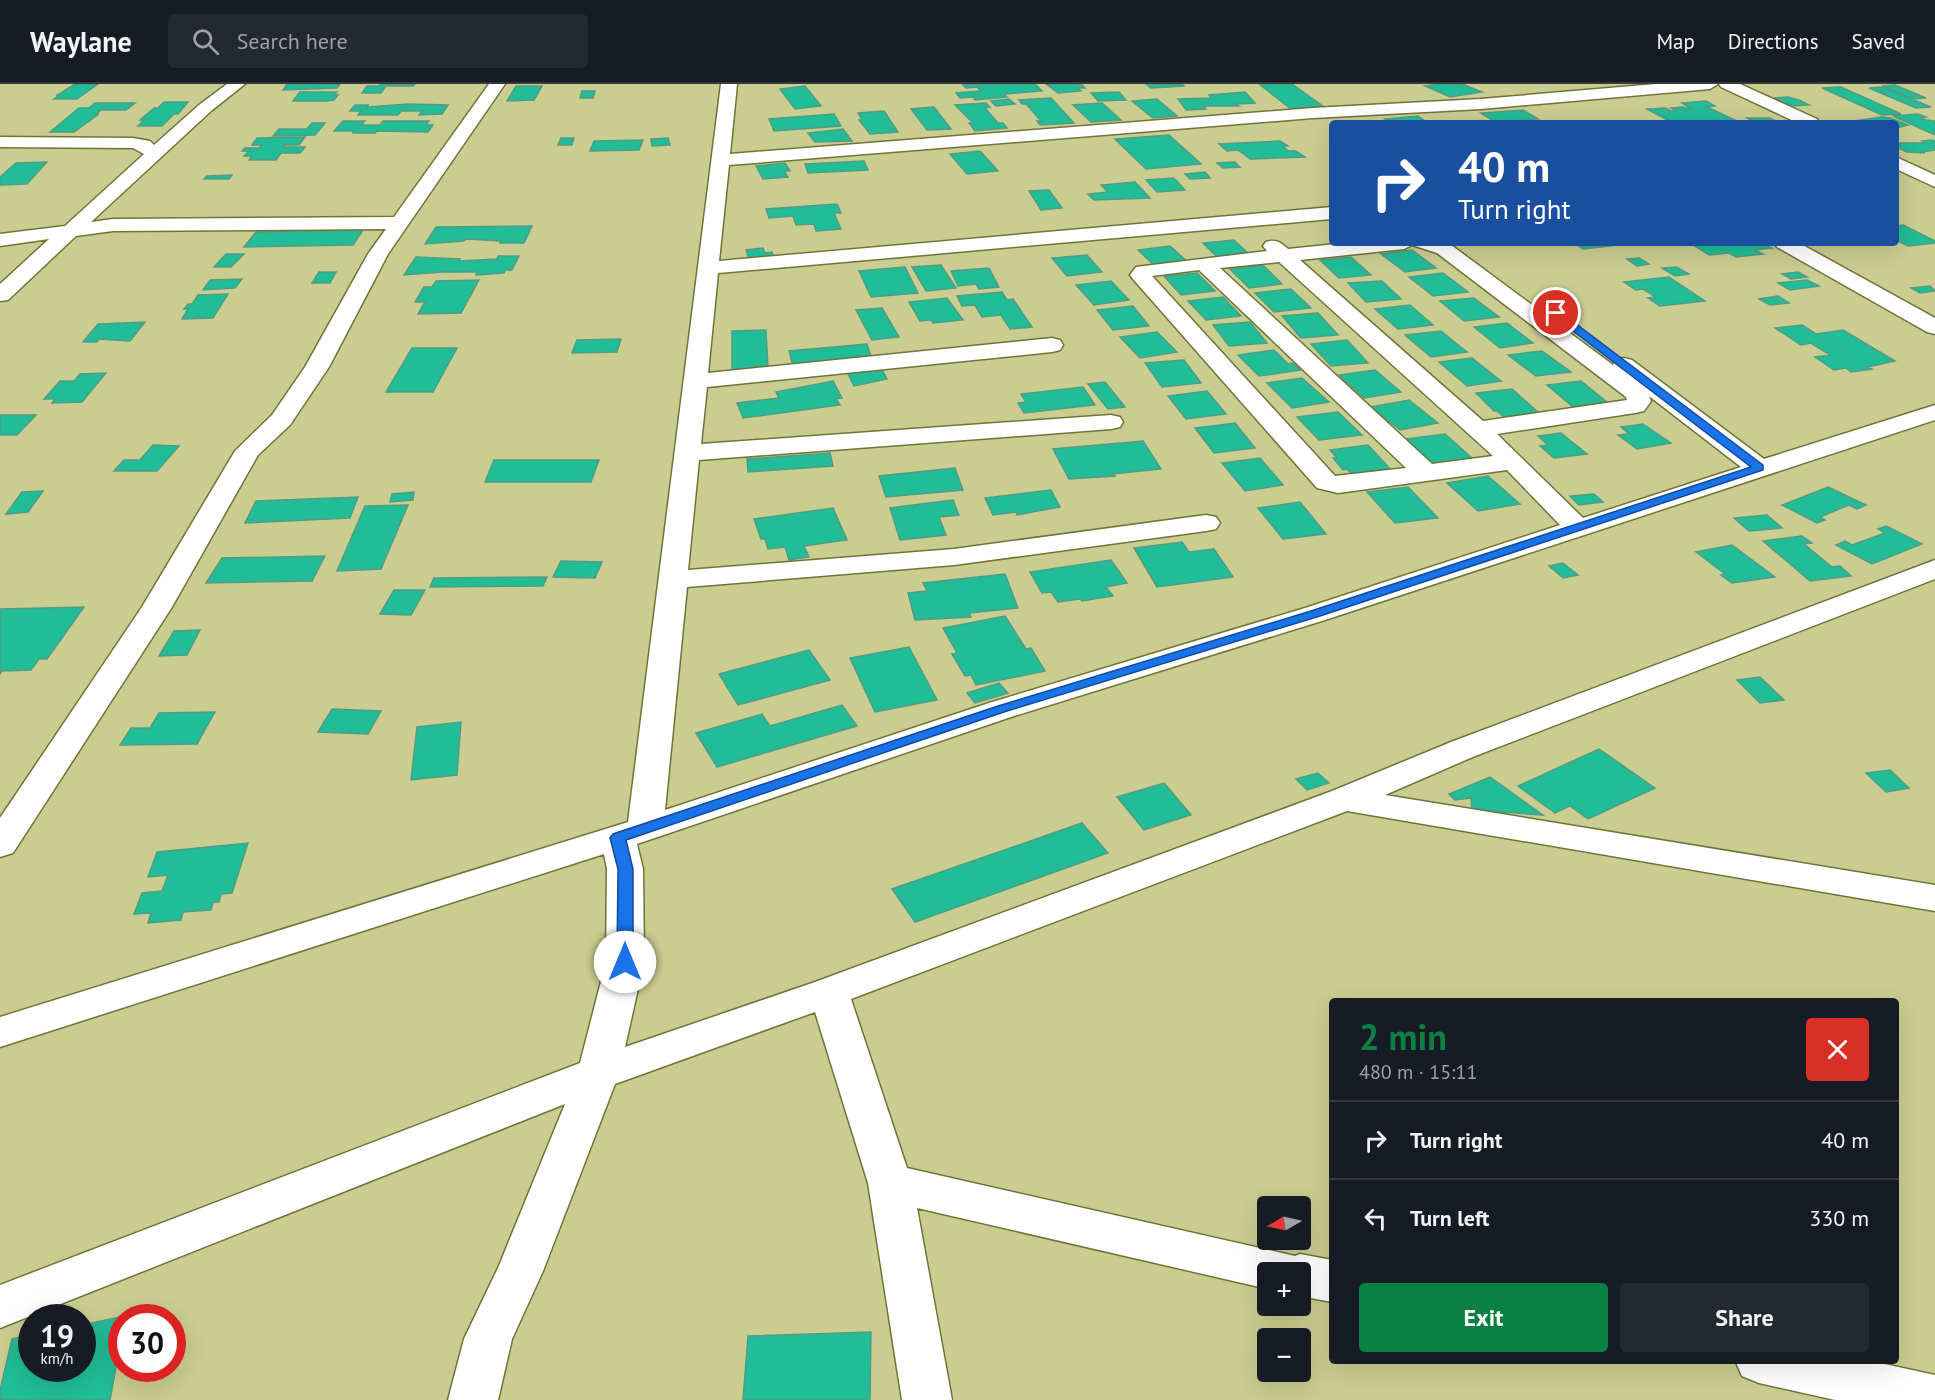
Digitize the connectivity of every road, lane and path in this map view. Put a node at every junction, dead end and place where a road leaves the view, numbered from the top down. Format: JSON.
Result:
{"nodes":[{"id":1,"x":237,"y":84,"type":"edge"},
{"id":2,"x":497,"y":84,"type":"edge"},
{"id":3,"x":729,"y":84,"type":"edge"},
{"id":4,"x":1618,"y":84,"type":"edge"},
{"id":5,"x":1710,"y":84,"type":"edge"},
{"id":6,"x":1727,"y":84,"type":"edge"},
{"id":7,"x":1634,"y":91,"type":"junction"},
{"id":8,"x":1805,"y":120,"type":"edge"},
{"id":9,"x":0,"y":142,"type":"edge"},
{"id":10,"x":154,"y":154,"type":"junction"},
{"id":11,"x":1925,"y":157,"type":"dead end"},
{"id":12,"x":720,"y":160,"type":"junction"},
{"id":13,"x":1899,"y":161,"type":"edge"},
{"id":14,"x":1899,"y":163,"type":"edge"},
{"id":15,"x":1935,"y":182,"type":"edge"},
{"id":16,"x":1329,"y":213,"type":"edge"},
{"id":17,"x":87,"y":217,"type":"junction"},
{"id":18,"x":1244,"y":220,"type":"junction"},
{"id":19,"x":399,"y":223,"type":"junction"},
{"id":20,"x":113,"y":225,"type":"junction"},
{"id":21,"x":69,"y":233,"type":"junction"},
{"id":22,"x":0,"y":240,"type":"edge"},
{"id":23,"x":1374,"y":246,"type":"edge"},
{"id":24,"x":1432,"y":246,"type":"edge"},
{"id":25,"x":1467,"y":246,"type":"edge"},
{"id":26,"x":1789,"y":246,"type":"edge"},
{"id":27,"x":1283,"y":255,"type":"junction"},
{"id":28,"x":1204,"y":264,"type":"junction"},
{"id":29,"x":708,"y":268,"type":"junction"},
{"id":30,"x":0,"y":295,"type":"edge"},
{"id":31,"x":1935,"y":327,"type":"edge"},
{"id":32,"x":1052,"y":345,"type":"dead end"},
{"id":33,"x":696,"y":381,"type":"junction"},
{"id":34,"x":1935,"y":412,"type":"edge"},
{"id":35,"x":1111,"y":422,"type":"dead end"},
{"id":36,"x":1478,"y":429,"type":"junction"},
{"id":37,"x":687,"y":453,"type":"junction"},
{"id":38,"x":1513,"y":461,"type":"junction"},
{"id":39,"x":1759,"y":468,"type":"junction"},
{"id":40,"x":1426,"y":473,"type":"junction"},
{"id":41,"x":1206,"y":523,"type":"dead end"},
{"id":42,"x":1578,"y":528,"type":"junction"},
{"id":43,"x":1935,"y":569,"type":"edge"},
{"id":44,"x":673,"y":580,"type":"junction"},
{"id":45,"x":1344,"y":799,"type":"junction"},
{"id":46,"x":631,"y":833,"type":"junction"},
{"id":47,"x":0,"y":845,"type":"edge"},
{"id":48,"x":1935,"y":898,"type":"edge"},
{"id":49,"x":829,"y":992,"type":"junction"},
{"id":50,"x":0,"y":1032,"type":"edge"},
{"id":51,"x":598,"y":1073,"type":"junction"},
{"id":52,"x":890,"y":1183,"type":"junction"},
{"id":53,"x":1257,"y":1266,"type":"edge"},
{"id":54,"x":1311,"y":1277,"type":"edge"},
{"id":55,"x":1329,"y":1280,"type":"edge"},
{"id":56,"x":0,"y":1307,"type":"edge"},
{"id":57,"x":1777,"y":1364,"type":"edge"},
{"id":58,"x":1935,"y":1399,"type":"edge"},
{"id":59,"x":473,"y":1400,"type":"edge"},
{"id":60,"x":927,"y":1400,"type":"edge"}],
"edges":[{"from":1,"to":10,"type":"street"},
{"from":2,"to":19,"type":"street"},
{"from":3,"to":12,"type":"street"},
{"from":4,"to":7,"type":"street"},
{"from":5,"to":7,"type":"street"},
{"from":6,"to":8,"type":"street"},
{"from":7,"to":12,"type":"street"},
{"from":9,"to":10,"type":"street"},
{"from":10,"to":17,"type":"street"},
{"from":11,"to":13,"type":"street"},
{"from":12,"to":29,"type":"street"},
{"from":14,"to":15,"type":"street"},
{"from":16,"to":18,"type":"street"},
{"from":17,"to":20,"type":"street"},
{"from":17,"to":21,"type":"street"},
{"from":18,"to":27,"type":"street"},
{"from":18,"to":29,"type":"street"},
{"from":19,"to":20,"type":"street"},
{"from":19,"to":47,"type":"street"},
{"from":20,"to":21,"type":"street"},
{"from":21,"to":22,"type":"street"},
{"from":21,"to":30,"type":"street"},
{"from":23,"to":27,"type":"street"},
{"from":24,"to":36,"type":"street"},
{"from":25,"to":39,"type":"street"},
{"from":26,"to":31,"type":"street"},
{"from":27,"to":28,"type":"street"},
{"from":27,"to":36,"type":"street"},
{"from":28,"to":40,"type":"street"},
{"from":28,"to":40,"type":"street"},
{"from":29,"to":33,"type":"street"},
{"from":32,"to":33,"type":"street"},
{"from":33,"to":37,"type":"street"},
{"from":34,"to":39,"type":"street"},
{"from":35,"to":37,"type":"street"},
{"from":36,"to":38,"type":"street"},
{"from":37,"to":44,"type":"street"},
{"from":38,"to":40,"type":"street"},
{"from":38,"to":42,"type":"street"},
{"from":39,"to":42,"type":"street"},
{"from":41,"to":44,"type":"street"},
{"from":42,"to":46,"type":"street"},
{"from":43,"to":45,"type":"street"},
{"from":44,"to":46,"type":"street"},
{"from":45,"to":48,"type":"street"},
{"from":45,"to":49,"type":"street"},
{"from":46,"to":50,"type":"street"},
{"from":46,"to":51,"type":"street"},
{"from":49,"to":51,"type":"street"},
{"from":49,"to":52,"type":"street"},
{"from":51,"to":56,"type":"street"},
{"from":51,"to":59,"type":"street"},
{"from":52,"to":53,"type":"street"},
{"from":52,"to":60,"type":"street"},
{"from":54,"to":55,"type":"street"},
{"from":57,"to":58,"type":"street"}]}
